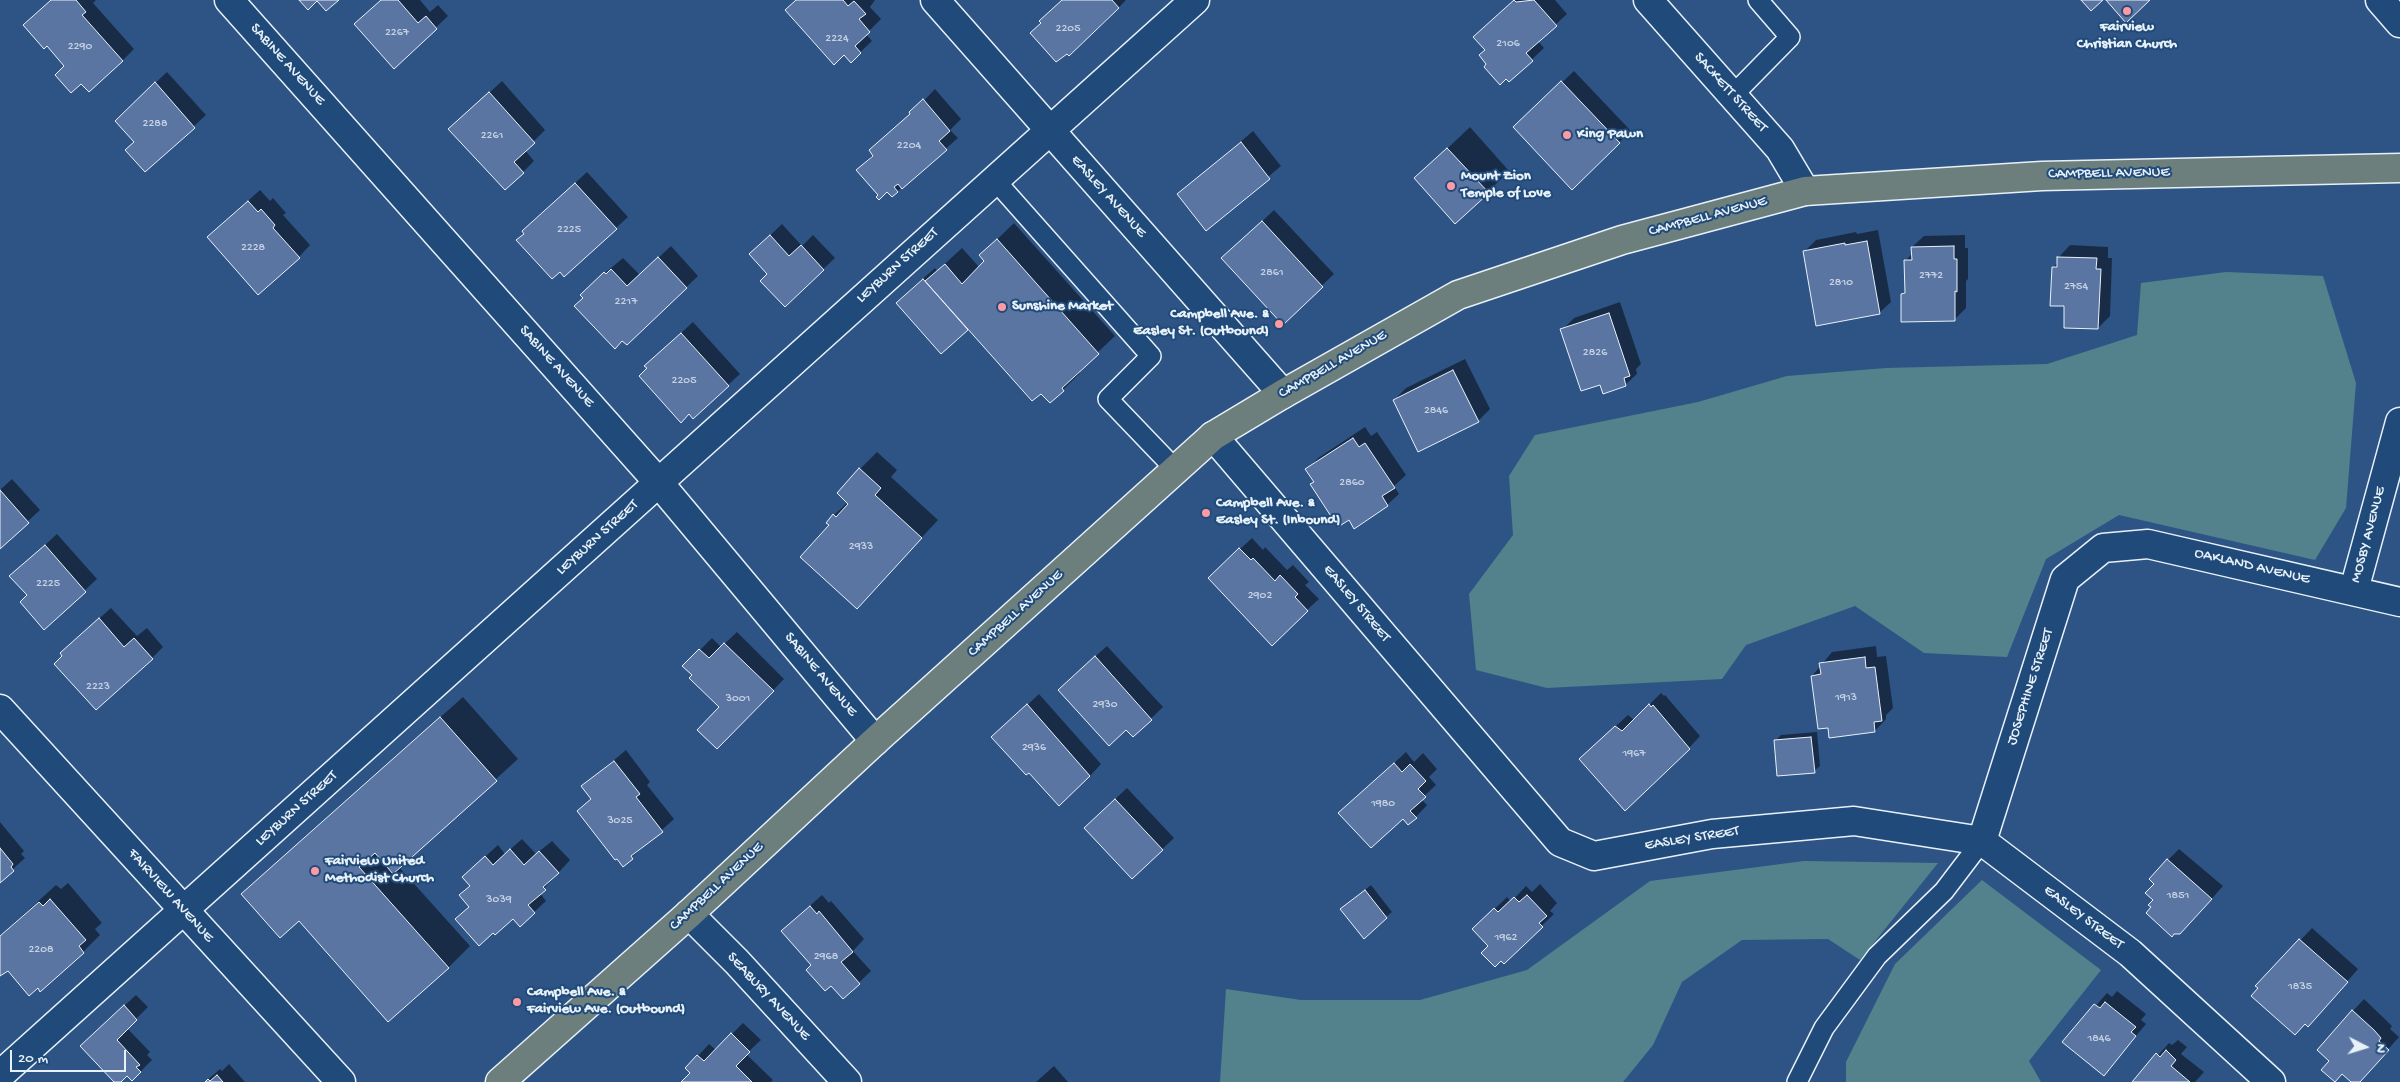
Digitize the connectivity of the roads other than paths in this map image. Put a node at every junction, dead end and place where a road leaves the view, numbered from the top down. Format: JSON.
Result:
{"nodes":[{"id":1,"x":229,"y":0,"type":"edge"},
{"id":2,"x":935,"y":0,"type":"edge"},
{"id":3,"x":1195,"y":0,"type":"edge"},
{"id":4,"x":1648,"y":0,"type":"edge"},
{"id":5,"x":1758,"y":0,"type":"edge"},
{"id":6,"x":2380,"y":0,"type":"edge"},
{"id":7,"x":2400,"y":23,"type":"edge"},
{"id":8,"x":1733,"y":95,"type":"junction"},
{"id":9,"x":1048,"y":130,"type":"junction"},
{"id":10,"x":2400,"y":168,"type":"edge"},
{"id":11,"x":994,"y":179,"type":"junction"},
{"id":12,"x":1804,"y":192,"type":"junction"},
{"id":13,"x":1283,"y":394,"type":"junction"},
{"id":14,"x":2400,"y":422,"type":"edge"},
{"id":15,"x":1214,"y":436,"type":"junction"},
{"id":16,"x":1176,"y":470,"type":"junction"},
{"id":17,"x":659,"y":483,"type":"junction"},
{"id":18,"x":2103,"y":548,"type":"joint"},
{"id":19,"x":2354,"y":590,"type":"junction"},
{"id":20,"x":2400,"y":602,"type":"edge"},
{"id":21,"x":0,"y":709,"type":"edge"},
{"id":22,"x":875,"y":741,"type":"junction"},
{"id":23,"x":1982,"y":841,"type":"junction"},
{"id":24,"x":184,"y":912,"type":"junction"},
{"id":25,"x":689,"y":914,"type":"junction"},
{"id":26,"x":0,"y":1075,"type":"edge"},
{"id":27,"x":341,"y":1082,"type":"edge"},
{"id":28,"x":500,"y":1082,"type":"edge"},
{"id":29,"x":847,"y":1082,"type":"edge"},
{"id":30,"x":1797,"y":1082,"type":"edge"},
{"id":31,"x":2271,"y":1082,"type":"edge"}],
"edges":[{"from":1,"to":17,"type":"street","name":"SABINE AVENUE"},
{"from":2,"to":9,"type":"street","name":"EASLEY AVENUE"},
{"from":3,"to":9,"type":"street","name":"LEYBURN STREET"},
{"from":4,"to":8,"type":"street","name":"SACKETT STREET"},
{"from":5,"to":8,"type":"lane"},
{"from":6,"to":7,"type":"street"},
{"from":8,"to":12,"type":"street","name":"SACKETT STREET"},
{"from":9,"to":11,"type":"street","name":"LEYBURN STREET"},
{"from":9,"to":13,"type":"street","name":"EASLEY AVENUE"},
{"from":10,"to":12,"type":"main road","name":"CAMPBELL AVENUE"},
{"from":11,"to":16,"type":"lane"},
{"from":11,"to":17,"type":"street","name":"LEYBURN STREET"},
{"from":12,"to":13,"type":"main road","name":"CAMPBELL AVENUE"},
{"from":13,"to":15,"type":"main road","name":"CAMPBELL AVENUE"},
{"from":14,"to":19,"type":"street","name":"MOSBY AVENUE"},
{"from":15,"to":16,"type":"main road","name":"CAMPBELL AVENUE"},
{"from":15,"to":23,"type":"street","name":"EASLEY STREET"},
{"from":16,"to":22,"type":"main road","name":"CAMPBELL AVENUE"},
{"from":17,"to":22,"type":"street","name":"SABINE AVENUE"},
{"from":17,"to":24,"type":"street","name":"LEYBURN STREET"},
{"from":18,"to":19,"type":"street","name":"OAKLAND AVENUE"},
{"from":18,"to":23,"type":"street","name":"JOSEPHINE STREET"},
{"from":19,"to":20,"type":"street","name":"OAKLAND AVENUE"},
{"from":21,"to":24,"type":"street","name":"FAIRVIEW AVENUE"},
{"from":22,"to":25,"type":"main road","name":"CAMPBELL AVENUE"},
{"from":23,"to":30,"type":"lane"},
{"from":23,"to":31,"type":"street","name":"EASLEY STREET"},
{"from":24,"to":26,"type":"street","name":"LEYBURN STREET"},
{"from":24,"to":27,"type":"street","name":"FAIRVIEW AVENUE"},
{"from":25,"to":28,"type":"main road","name":"CAMPBELL AVENUE"},
{"from":25,"to":29,"type":"street","name":"SEABURY AVENUE"}]}
